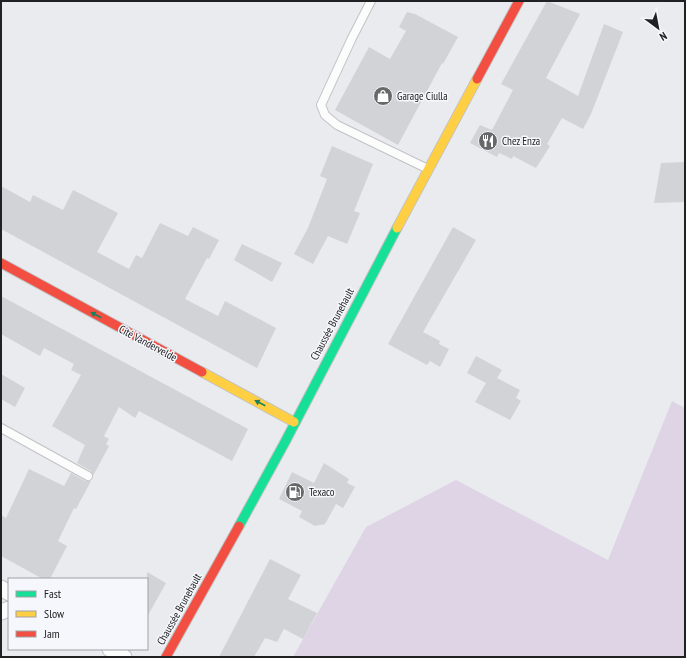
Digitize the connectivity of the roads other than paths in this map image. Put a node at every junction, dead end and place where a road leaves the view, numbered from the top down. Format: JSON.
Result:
{"nodes":[{"id":1,"x":371,"y":1,"type":"edge"},
{"id":2,"x":519,"y":1,"type":"edge"},
{"id":3,"x":428,"y":169,"type":"junction"},
{"id":4,"x":1,"y":263,"type":"edge"},
{"id":5,"x":294,"y":422,"type":"junction"},
{"id":6,"x":1,"y":428,"type":"edge"},
{"id":7,"x":88,"y":476,"type":"dead end"},
{"id":8,"x":112,"y":650,"type":"edge"},
{"id":9,"x":124,"y":657,"type":"edge"},
{"id":10,"x":166,"y":657,"type":"edge"}],
"edges":[{"from":1,"to":3,"type":"lane"},
{"from":2,"to":3,"type":"main road","name":"Chaussée Brunehault"},
{"from":3,"to":5,"type":"main road","name":"Chaussée Brunehault"},
{"from":5,"to":4,"type":"main road","name":"Cité Vandervelde","one_way":true},
{"from":5,"to":10,"type":"main road","name":"Chaussée Brunehault"},
{"from":6,"to":7,"type":"lane"},
{"from":8,"to":9,"type":"street"}]}
